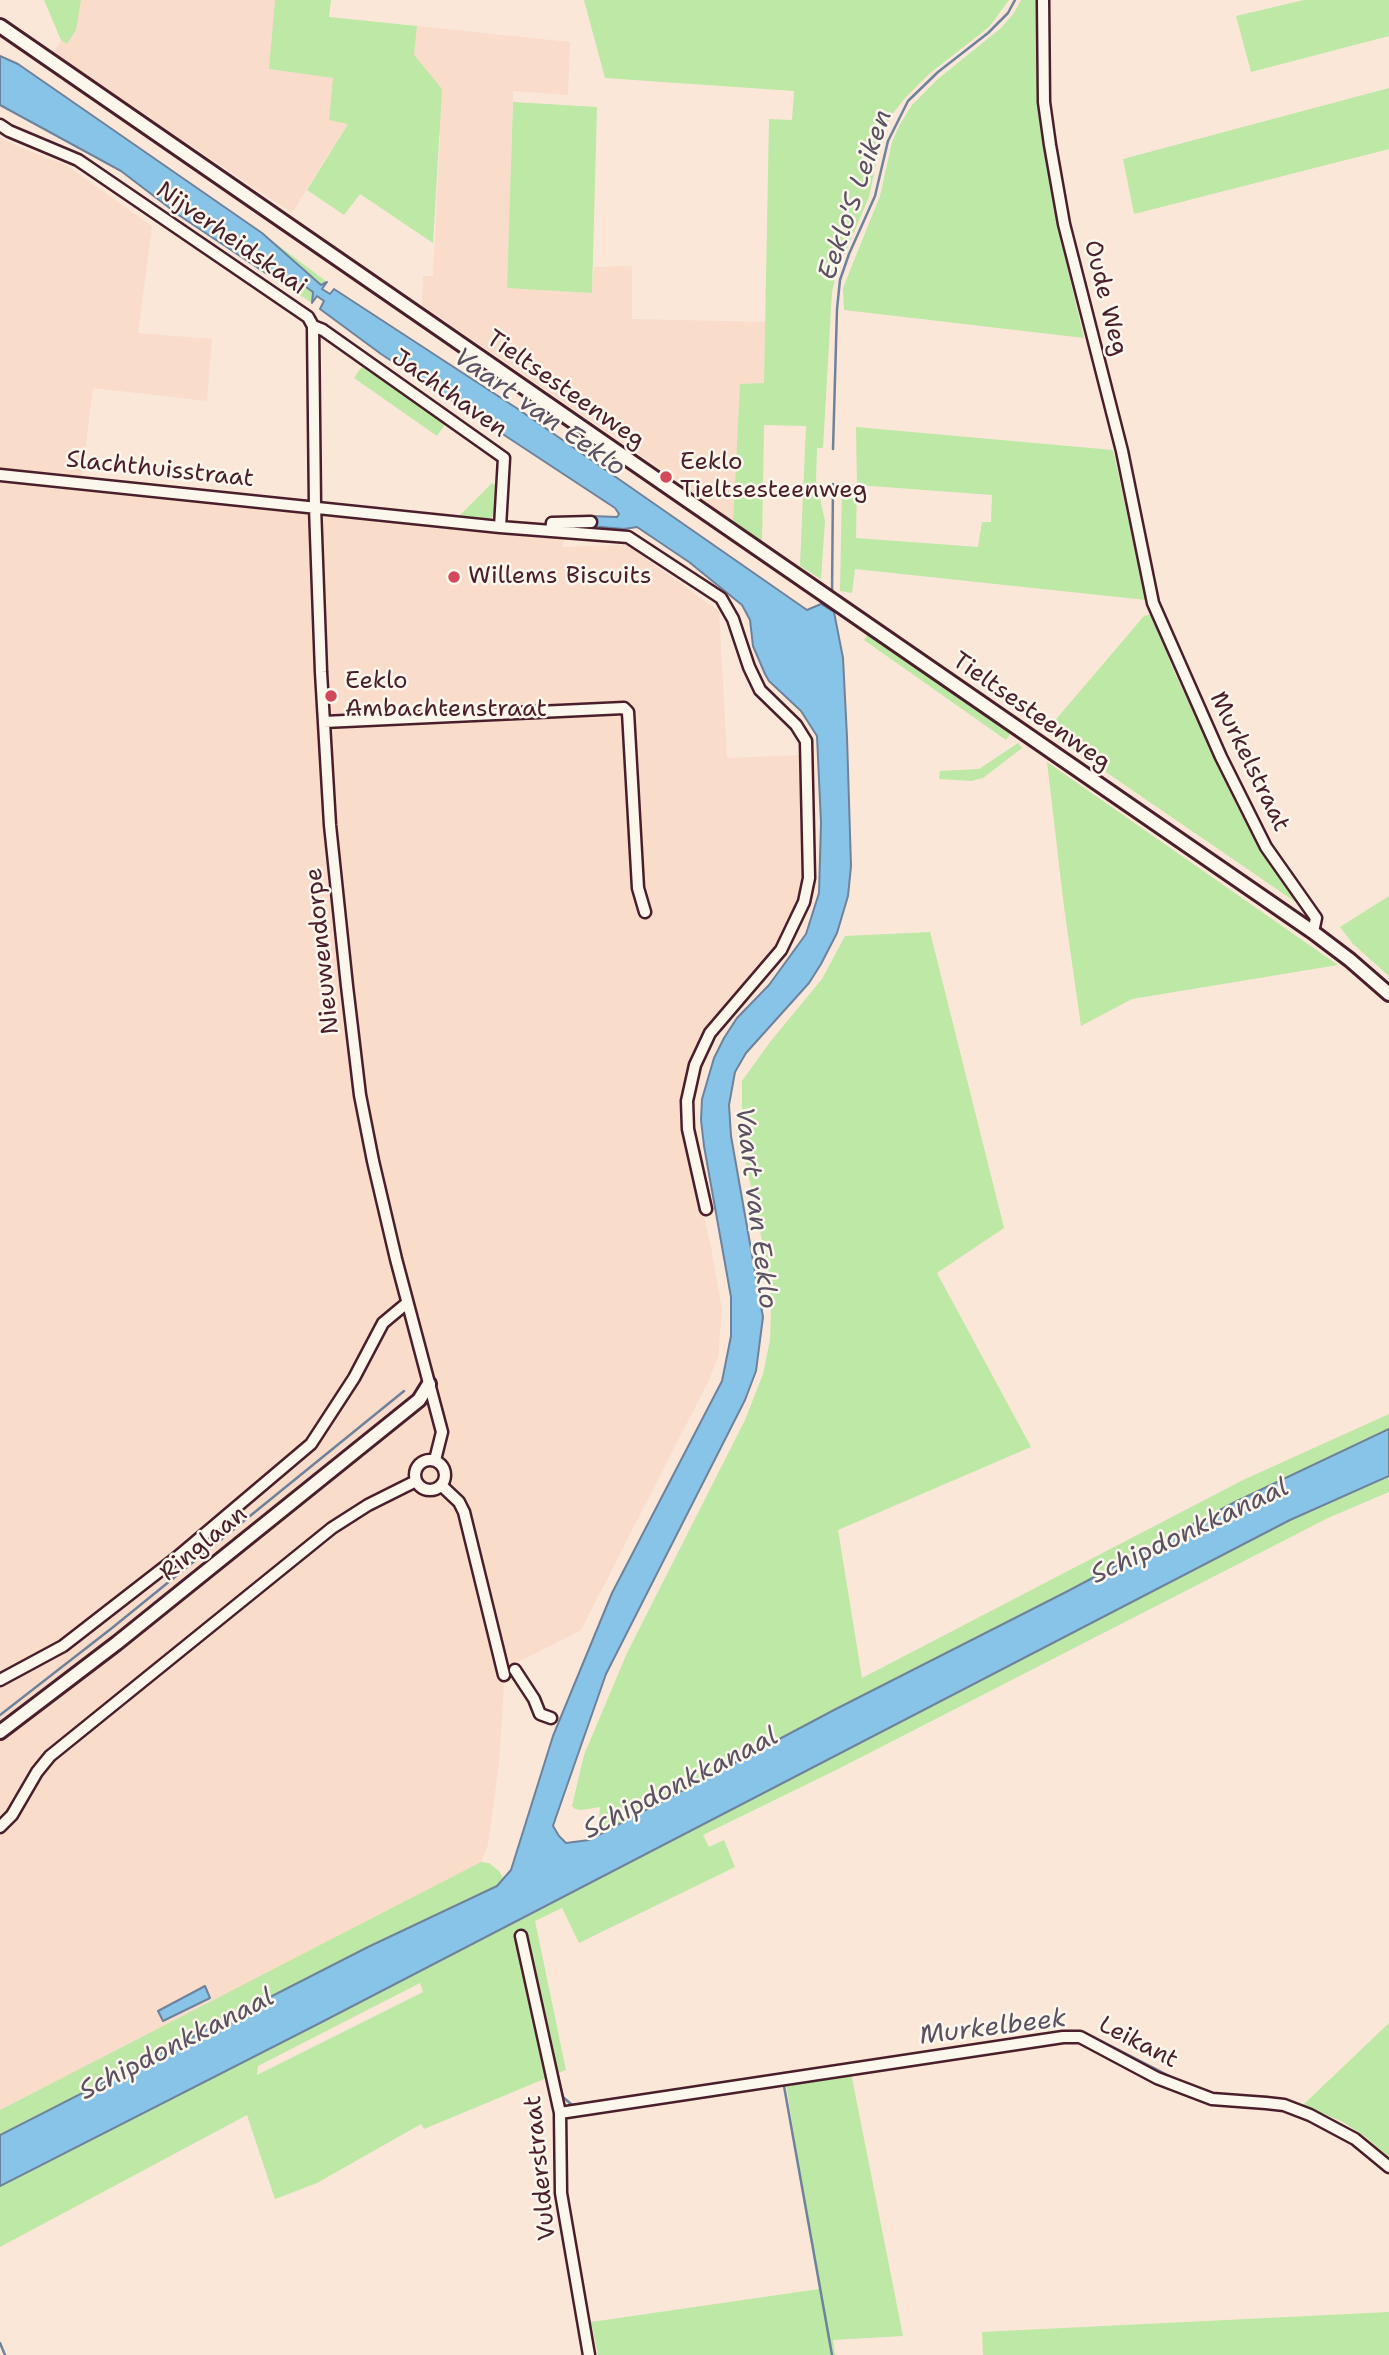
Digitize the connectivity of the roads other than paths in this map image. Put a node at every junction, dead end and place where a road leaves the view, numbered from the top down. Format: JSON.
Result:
{"nodes":[{"id":1,"x":1043,"y":0,"type":"edge"},
{"id":2,"x":0,"y":26,"type":"edge"},
{"id":3,"x":0,"y":125,"type":"edge"},
{"id":4,"x":313,"y":326,"type":"junction"},
{"id":5,"x":0,"y":475,"type":"edge"},
{"id":6,"x":315,"y":507,"type":"junction"},
{"id":7,"x":591,"y":522,"type":"dead end"},
{"id":8,"x":500,"y":527,"type":"junction"},
{"id":9,"x":551,"y":531,"type":"junction"},
{"id":10,"x":1153,"y":603,"type":"joint"},
{"id":11,"x":324,"y":722,"type":"junction"},
{"id":12,"x":645,"y":912,"type":"dead end"},
{"id":13,"x":1313,"y":932,"type":"junction"},
{"id":14,"x":1389,"y":994,"type":"edge"},
{"id":15,"x":706,"y":1209,"type":"dead end"},
{"id":16,"x":407,"y":1303,"type":"junction"},
{"id":17,"x":429,"y":1384,"type":"junction"},
{"id":18,"x":435,"y":1460,"type":"junction"},
{"id":19,"x":416,"y":1481,"type":"junction"},
{"id":20,"x":442,"y":1486,"type":"junction"},
{"id":21,"x":515,"y":1670,"type":"dead end"},
{"id":22,"x":505,"y":1675,"type":"dead end"},
{"id":23,"x":0,"y":1679,"type":"edge"},
{"id":24,"x":551,"y":1718,"type":"dead end"},
{"id":25,"x":0,"y":1732,"type":"edge"},
{"id":26,"x":0,"y":1827,"type":"edge"},
{"id":27,"x":521,"y":1936,"type":"dead end"},
{"id":28,"x":560,"y":2113,"type":"junction"},
{"id":29,"x":1389,"y":2167,"type":"edge"},
{"id":30,"x":589,"y":2355,"type":"edge"}],
"edges":[{"from":1,"to":10,"type":"street","name":"Oude Weg"},
{"from":2,"to":13,"type":"main road","name":"Tieltsesteenweg"},
{"from":3,"to":4,"type":"street","name":"Nijverheidskaai"},
{"from":4,"to":6,"type":"street","name":"Nijverheidskaai"},
{"from":4,"to":8,"type":"street","name":"Jachthaven"},
{"from":5,"to":6,"type":"street","name":"Slachthuisstraat"},
{"from":6,"to":8,"type":"street","name":"Slachthuisstraat"},
{"from":6,"to":11,"type":"street","name":"Nieuwendorpe"},
{"from":7,"to":9,"type":"street"},
{"from":8,"to":9,"type":"street","name":"Slachthuisstraat"},
{"from":9,"to":15,"type":"street","name":"Slachthuisstraat"},
{"from":10,"to":13,"type":"street","name":"Murkelstraat"},
{"from":11,"to":12,"type":"street"},
{"from":11,"to":16,"type":"street","name":"Nieuwendorpe"},
{"from":13,"to":14,"type":"main road","name":"Tieltsesteenweg"},
{"from":16,"to":17,"type":"street","name":"Nieuwendorpe"},
{"from":16,"to":23,"type":"street","name":"Ringlaan"},
{"from":17,"to":18,"type":"street","name":"Nieuwendorpe"},
{"from":17,"to":25,"type":"main road","name":"Ringlaan"},
{"from":18,"to":19,"type":"street"},
{"from":18,"to":20,"type":"street"},
{"from":19,"to":20,"type":"street"},
{"from":19,"to":26,"type":"street"},
{"from":20,"to":22,"type":"street"},
{"from":21,"to":24,"type":"street"},
{"from":27,"to":28,"type":"street","name":"Vulderstraat"},
{"from":28,"to":29,"type":"street","name":"Leikant"},
{"from":28,"to":30,"type":"street","name":"Vulderstraat"}]}
